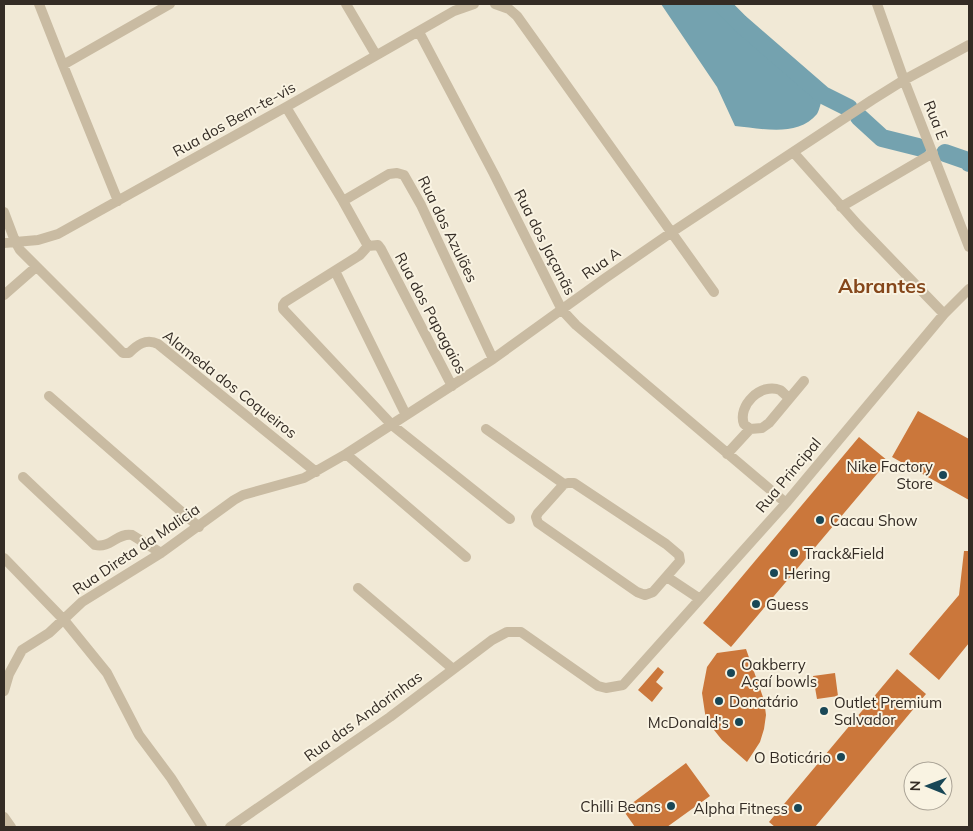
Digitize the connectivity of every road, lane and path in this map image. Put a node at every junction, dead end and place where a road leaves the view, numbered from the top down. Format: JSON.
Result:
{"nodes":[{"id":1,"x":39,"y":4,"type":"edge"},
{"id":2,"x":170,"y":4,"type":"edge"},
{"id":3,"x":346,"y":4,"type":"edge"},
{"id":4,"x":474,"y":4,"type":"edge"},
{"id":5,"x":495,"y":4,"type":"edge"},
{"id":6,"x":877,"y":4,"type":"edge"},
{"id":7,"x":419,"y":32,"type":"junction"},
{"id":8,"x":969,"y":45,"type":"edge"},
{"id":9,"x":376,"y":55,"type":"junction"},
{"id":10,"x":64,"y":65,"type":"junction"},
{"id":11,"x":904,"y":80,"type":"junction"},
{"id":12,"x":286,"y":107,"type":"junction"},
{"id":13,"x":794,"y":153,"type":"junction"},
{"id":14,"x":933,"y":153,"type":"junction"},
{"id":15,"x":343,"y":201,"type":"junction"},
{"id":16,"x":118,"y":202,"type":"junction"},
{"id":17,"x":842,"y":207,"type":"junction"},
{"id":18,"x":4,"y":212,"type":"edge"},
{"id":19,"x":672,"y":232,"type":"junction"},
{"id":20,"x":15,"y":241,"type":"junction"},
{"id":21,"x":4,"y":242,"type":"edge"},
{"id":22,"x":368,"y":246,"type":"junction"},
{"id":23,"x":969,"y":247,"type":"edge"},
{"id":24,"x":36,"y":267,"type":"junction"},
{"id":25,"x":335,"y":271,"type":"junction"},
{"id":26,"x":969,"y":289,"type":"edge"},
{"id":27,"x":714,"y":292,"type":"dead end"},
{"id":28,"x":4,"y":295,"type":"edge"},
{"id":29,"x":562,"y":310,"type":"junction"},
{"id":30,"x":944,"y":314,"type":"junction"},
{"id":31,"x":494,"y":359,"type":"junction"},
{"id":32,"x":804,"y":381,"type":"dead end"},
{"id":33,"x":452,"y":386,"type":"junction"},
{"id":34,"x":49,"y":396,"type":"dead end"},
{"id":35,"x":789,"y":398,"type":"junction"},
{"id":36,"x":406,"y":415,"type":"junction"},
{"id":37,"x":392,"y":424,"type":"junction"},
{"id":38,"x":486,"y":429,"type":"dead end"},
{"id":39,"x":750,"y":429,"type":"junction"},
{"id":40,"x":346,"y":454,"type":"junction"},
{"id":41,"x":728,"y":454,"type":"junction"},
{"id":42,"x":316,"y":472,"type":"junction"},
{"id":43,"x":23,"y":476,"type":"dead end"},
{"id":44,"x":569,"y":484,"type":"junction"},
{"id":45,"x":786,"y":503,"type":"junction"},
{"id":46,"x":510,"y":519,"type":"dead end"},
{"id":47,"x":199,"y":527,"type":"junction"},
{"id":48,"x":161,"y":553,"type":"junction"},
{"id":49,"x":466,"y":557,"type":"dead end"},
{"id":50,"x":4,"y":558,"type":"edge"},
{"id":51,"x":667,"y":577,"type":"junction"},
{"id":52,"x":358,"y":588,"type":"dead end"},
{"id":53,"x":700,"y":599,"type":"junction"},
{"id":54,"x":64,"y":620,"type":"junction"},
{"id":55,"x":513,"y":631,"type":"joint"},
{"id":56,"x":453,"y":669,"type":"junction"},
{"id":57,"x":5,"y":684,"type":"edge"},
{"id":58,"x":4,"y":817,"type":"edge"},
{"id":59,"x":10,"y":827,"type":"edge"},
{"id":60,"x":202,"y":827,"type":"edge"},
{"id":61,"x":230,"y":827,"type":"edge"}],
"edges":[{"from":1,"to":10,"type":"street"},
{"from":2,"to":10,"type":"street"},
{"from":3,"to":9,"type":"street"},
{"from":4,"to":7,"type":"street","name":"Rua dos Bem-te-vis"},
{"from":5,"to":19,"type":"street"},
{"from":6,"to":11,"type":"street","name":"Rua E"},
{"from":7,"to":9,"type":"street","name":"Rua dos Bem-te-vis"},
{"from":7,"to":29,"type":"street","name":"Rua dos Jaçanãs"},
{"from":8,"to":11,"type":"street","name":"Rua A"},
{"from":9,"to":12,"type":"street","name":"Rua dos Bem-te-vis"},
{"from":10,"to":16,"type":"street"},
{"from":11,"to":13,"type":"street","name":"Rua A"},
{"from":11,"to":14,"type":"street","name":"Rua E"},
{"from":12,"to":15,"type":"street","name":"Rua dos Papagaios"},
{"from":12,"to":16,"type":"street","name":"Rua dos Bem-te-vis"},
{"from":13,"to":17,"type":"street"},
{"from":13,"to":19,"type":"street","name":"Rua A"},
{"from":14,"to":17,"type":"street"},
{"from":14,"to":23,"type":"street","name":"Rua E"},
{"from":15,"to":22,"type":"street","name":"Rua dos Papagaios"},
{"from":15,"to":31,"type":"street","name":"Rua dos Azulões"},
{"from":16,"to":20,"type":"street","name":"Rua dos Bem-te-vis"},
{"from":17,"to":30,"type":"street"},
{"from":18,"to":20,"type":"street"},
{"from":19,"to":27,"type":"street"},
{"from":19,"to":29,"type":"street","name":"Rua A"},
{"from":20,"to":21,"type":"street","name":"Rua dos Bem-te-vis"},
{"from":20,"to":24,"type":"street"},
{"from":22,"to":25,"type":"street"},
{"from":22,"to":33,"type":"street","name":"Rua dos Papagaios"},
{"from":24,"to":28,"type":"street"},
{"from":24,"to":42,"type":"street","name":"Alameda dos Coqueiros"},
{"from":25,"to":36,"type":"street"},
{"from":25,"to":37,"type":"street"},
{"from":26,"to":30,"type":"street","name":"Rua Principal"},
{"from":29,"to":31,"type":"street","name":"Rua A"},
{"from":29,"to":41,"type":"street","name":"Rua dos Jaçanãs"},
{"from":30,"to":45,"type":"street","name":"Rua Principal"},
{"from":31,"to":33,"type":"street","name":"Rua A"},
{"from":32,"to":35,"type":"street"},
{"from":33,"to":36,"type":"street","name":"Rua A"},
{"from":34,"to":47,"type":"street"},
{"from":35,"to":39,"type":"street"},
{"from":35,"to":39,"type":"street"},
{"from":36,"to":37,"type":"street","name":"Rua A"},
{"from":37,"to":40,"type":"street","name":"Rua A"},
{"from":37,"to":46,"type":"street"},
{"from":38,"to":44,"type":"street"},
{"from":39,"to":41,"type":"street"},
{"from":40,"to":42,"type":"street","name":"Rua A"},
{"from":40,"to":49,"type":"street"},
{"from":41,"to":45,"type":"street","name":"Rua dos Jaçanãs"},
{"from":42,"to":47,"type":"street","name":"Rua Direta da Malicia"},
{"from":43,"to":48,"type":"street"},
{"from":44,"to":51,"type":"street"},
{"from":44,"to":51,"type":"street"},
{"from":45,"to":53,"type":"street","name":"Rua Principal"},
{"from":47,"to":48,"type":"street","name":"Rua Direta da Malicia"},
{"from":48,"to":54,"type":"street","name":"Rua Direta da Malicia"},
{"from":50,"to":54,"type":"street"},
{"from":51,"to":53,"type":"street"},
{"from":52,"to":56,"type":"street"},
{"from":53,"to":55,"type":"street","name":"Rua Principal"},
{"from":54,"to":57,"type":"street","name":"Rua Direta da Malicia"},
{"from":54,"to":60,"type":"street"},
{"from":55,"to":56,"type":"street","name":"Rua das Andorinhas"},
{"from":56,"to":61,"type":"street","name":"Rua das Andorinhas"},
{"from":58,"to":59,"type":"street"}]}
